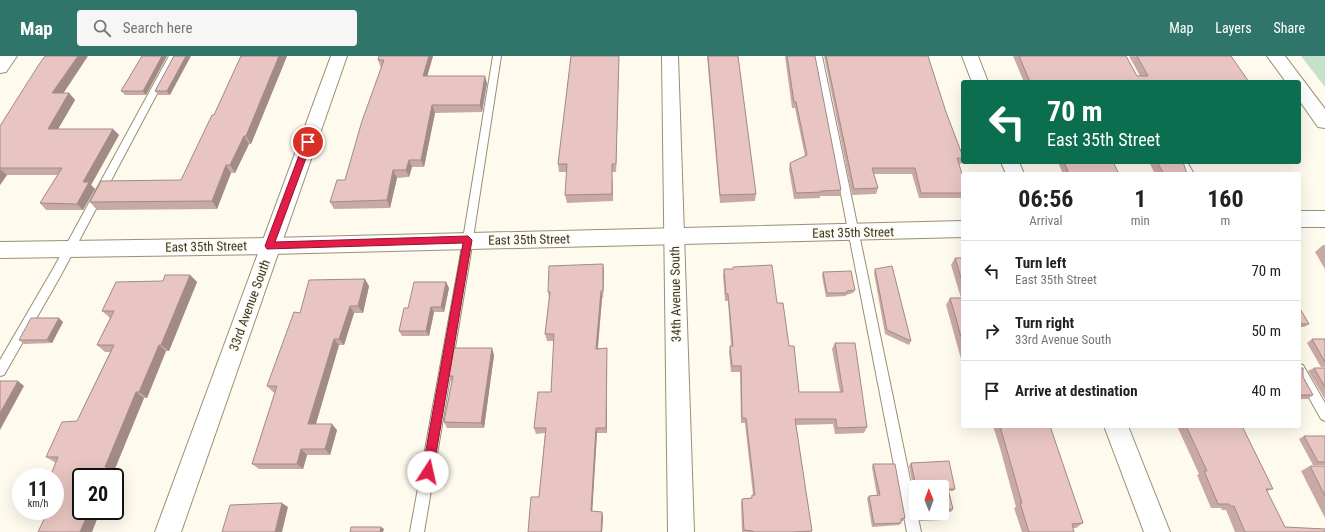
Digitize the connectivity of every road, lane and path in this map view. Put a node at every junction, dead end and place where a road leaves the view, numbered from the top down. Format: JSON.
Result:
{"nodes":[{"id":1,"x":9,"y":56,"type":"edge"},
{"id":2,"x":173,"y":56,"type":"edge"},
{"id":3,"x":339,"y":56,"type":"edge"},
{"id":4,"x":497,"y":56,"type":"edge"},
{"id":5,"x":670,"y":56,"type":"edge"},
{"id":6,"x":818,"y":56,"type":"edge"},
{"id":7,"x":970,"y":56,"type":"edge"},
{"id":8,"x":1276,"y":56,"type":"edge"},
{"id":9,"x":0,"y":68,"type":"edge"},
{"id":10,"x":979,"y":80,"type":"edge"},
{"id":11,"x":1294,"y":80,"type":"edge"},
{"id":12,"x":1301,"y":90,"type":"edge"},
{"id":13,"x":1325,"y":122,"type":"edge"},
{"id":14,"x":1301,"y":219,"type":"edge"},
{"id":15,"x":1325,"y":219,"type":"edge"},
{"id":16,"x":961,"y":229,"type":"edge"},
{"id":17,"x":852,"y":231,"type":"junction"},
{"id":18,"x":674,"y":236,"type":"junction"},
{"id":19,"x":468,"y":240,"type":"junction"},
{"id":20,"x":270,"y":246,"type":"junction"},
{"id":21,"x":69,"y":248,"type":"junction"},
{"id":22,"x":0,"y":250,"type":"edge"},
{"id":23,"x":0,"y":371,"type":"edge"},
{"id":24,"x":1301,"y":373,"type":"edge"},
{"id":25,"x":1325,"y":415,"type":"edge"},
{"id":26,"x":1117,"y":428,"type":"edge"},
{"id":27,"x":168,"y":532,"type":"edge"},
{"id":28,"x":417,"y":532,"type":"edge"},
{"id":29,"x":681,"y":532,"type":"edge"},
{"id":30,"x":914,"y":532,"type":"edge"},
{"id":31,"x":1157,"y":532,"type":"edge"}],
"edges":[{"from":1,"to":9,"type":"street"},
{"from":2,"to":21,"type":"lane"},
{"from":3,"to":20,"type":"street","name":"33rd Avenue South"},
{"from":4,"to":19,"type":"lane"},
{"from":5,"to":18,"type":"street","name":"34th Avenue South"},
{"from":6,"to":17,"type":"lane"},
{"from":7,"to":10,"type":"street"},
{"from":8,"to":11,"type":"street"},
{"from":12,"to":13,"type":"street"},
{"from":14,"to":15,"type":"street"},
{"from":16,"to":17,"type":"street","name":"East 35th Street"},
{"from":17,"to":18,"type":"street","name":"East 35th Street"},
{"from":17,"to":30,"type":"lane"},
{"from":18,"to":19,"type":"street","name":"East 35th Street"},
{"from":18,"to":29,"type":"street","name":"34th Avenue South"},
{"from":19,"to":20,"type":"street","name":"East 35th Street"},
{"from":19,"to":28,"type":"lane"},
{"from":20,"to":21,"type":"street","name":"East 35th Street"},
{"from":20,"to":27,"type":"street","name":"33rd Avenue South"},
{"from":21,"to":22,"type":"street","name":"East 35th Street"},
{"from":21,"to":23,"type":"lane"},
{"from":24,"to":25,"type":"lane"},
{"from":26,"to":31,"type":"street"}]}
